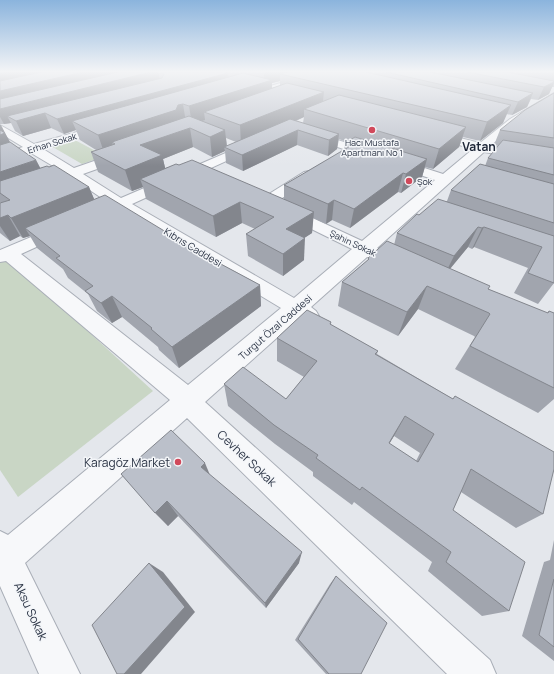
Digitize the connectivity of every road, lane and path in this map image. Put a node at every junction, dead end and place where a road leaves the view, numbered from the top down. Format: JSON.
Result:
{"nodes":[{"id":1,"x":533,"y":103,"type":"edge"},
{"id":2,"x":114,"y":124,"type":"edge"},
{"id":3,"x":303,"y":125,"type":"edge"},
{"id":4,"x":5,"y":128,"type":"edge"},
{"id":5,"x":423,"y":131,"type":"edge"},
{"id":6,"x":263,"y":141,"type":"edge"},
{"id":7,"x":228,"y":144,"type":"edge"},
{"id":8,"x":33,"y":148,"type":"junction"},
{"id":9,"x":352,"y":148,"type":"junction"},
{"id":10,"x":483,"y":148,"type":"junction"},
{"id":11,"x":242,"y":150,"type":"junction"},
{"id":12,"x":133,"y":151,"type":"edge"},
{"id":13,"x":0,"y":158,"type":"edge"},
{"id":14,"x":336,"y":158,"type":"edge"},
{"id":15,"x":554,"y":160,"type":"edge"},
{"id":16,"x":197,"y":170,"type":"junction"},
{"id":17,"x":317,"y":170,"type":"edge"},
{"id":18,"x":73,"y":173,"type":"junction"},
{"id":19,"x":457,"y":176,"type":"junction"},
{"id":20,"x":218,"y":180,"type":"edge"},
{"id":21,"x":51,"y":181,"type":"edge"},
{"id":22,"x":120,"y":204,"type":"junction"},
{"id":23,"x":99,"y":214,"type":"edge"},
{"id":24,"x":71,"y":226,"type":"edge"},
{"id":25,"x":365,"y":250,"type":"junction"},
{"id":26,"x":4,"y":255,"type":"edge"},
{"id":27,"x":394,"y":262,"type":"edge"},
{"id":28,"x":296,"y":309,"type":"junction"},
{"id":29,"x":322,"y":324,"type":"edge"},
{"id":30,"x":188,"y":403,"type":"junction"},
{"id":31,"x":2,"y":557,"type":"edge"},
{"id":32,"x":60,"y":674,"type":"edge"},
{"id":33,"x":476,"y":674,"type":"edge"}],
"edges":[{"from":1,"to":10,"type":"street","name":"Turgut Özal Caddesi"},
{"from":2,"to":8,"type":"street","name":"Erhan Sokak"},
{"from":3,"to":9,"type":"street"},
{"from":4,"to":8,"type":"street","name":"Kıbrıs Caddesi"},
{"from":5,"to":10,"type":"street"},
{"from":6,"to":11,"type":"street"},
{"from":7,"to":11,"type":"street"},
{"from":8,"to":13,"type":"street","name":"Erhan Sokak"},
{"from":8,"to":18,"type":"street","name":"Kıbrıs Caddesi"},
{"from":9,"to":14,"type":"street"},
{"from":9,"to":19,"type":"street"},
{"from":10,"to":15,"type":"street"},
{"from":10,"to":19,"type":"street","name":"Turgut Özal Caddesi"},
{"from":11,"to":16,"type":"street"},
{"from":12,"to":18,"type":"street"},
{"from":16,"to":20,"type":"street"},
{"from":16,"to":22,"type":"street"},
{"from":17,"to":25,"type":"street","name":"Şahin Sokak"},
{"from":18,"to":21,"type":"street"},
{"from":18,"to":22,"type":"street","name":"Kıbrıs Caddesi"},
{"from":19,"to":25,"type":"street","name":"Turgut Özal Caddesi"},
{"from":22,"to":23,"type":"street"},
{"from":22,"to":28,"type":"street","name":"Kıbrıs Caddesi"},
{"from":24,"to":26,"type":"street"},
{"from":25,"to":27,"type":"street","name":"Şahin Sokak"},
{"from":25,"to":28,"type":"street","name":"Turgut Özal Caddesi"},
{"from":26,"to":30,"type":"street","name":"Cevher Sokak"},
{"from":28,"to":29,"type":"street","name":"Kıbrıs Caddesi"},
{"from":28,"to":30,"type":"street","name":"Turgut Özal Caddesi"},
{"from":30,"to":31,"type":"street","name":"Turgut Özal Caddesi"},
{"from":30,"to":33,"type":"street","name":"Cevher Sokak"},
{"from":31,"to":32,"type":"street","name":"Aksu Sokak"}]}
